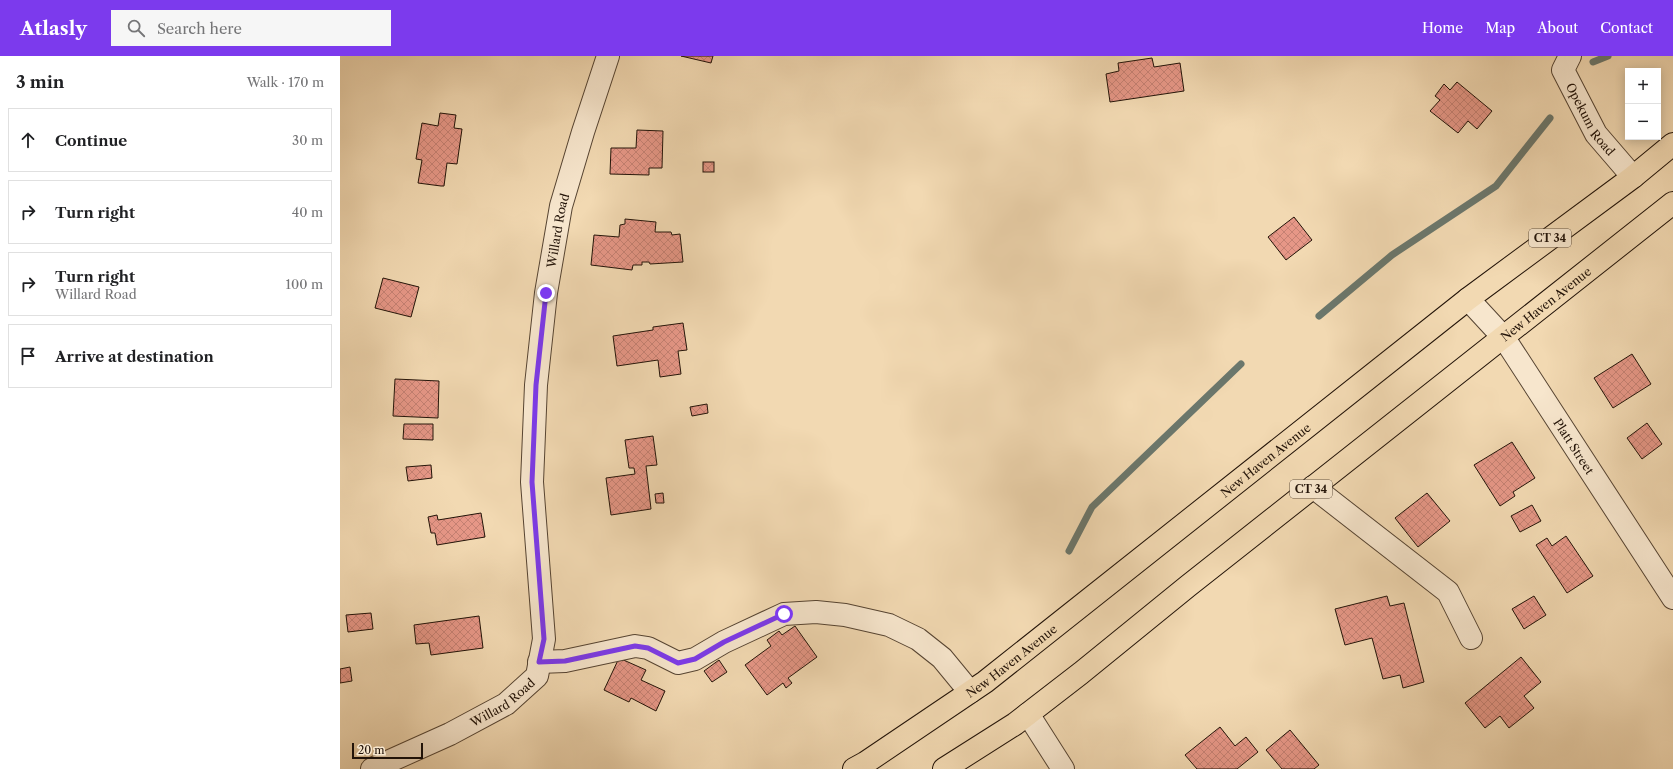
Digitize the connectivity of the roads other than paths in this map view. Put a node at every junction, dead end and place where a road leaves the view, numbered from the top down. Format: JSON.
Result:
{"nodes":[{"id":1,"x":608,"y":56,"type":"edge"},
{"id":2,"x":1570,"y":56,"type":"edge"},
{"id":3,"x":1673,"y":144,"type":"edge"},
{"id":4,"x":1633,"y":177,"type":"junction"},
{"id":5,"x":1673,"y":204,"type":"edge"},
{"id":6,"x":1468,"y":299,"type":"junction"},
{"id":7,"x":1504,"y":338,"type":"junction"},
{"id":8,"x":1313,"y":488,"type":"junction"},
{"id":9,"x":1673,"y":598,"type":"edge"},
{"id":10,"x":1471,"y":638,"type":"dead end"},
{"id":11,"x":539,"y":662,"type":"junction"},
{"id":12,"x":970,"y":692,"type":"junction"},
{"id":13,"x":1028,"y":714,"type":"junction"},
{"id":14,"x":372,"y":769,"type":"edge"},
{"id":15,"x":854,"y":769,"type":"edge"},
{"id":16,"x":944,"y":769,"type":"edge"},
{"id":17,"x":1063,"y":769,"type":"edge"}],
"edges":[{"from":1,"to":11,"type":"street","name":"Willard Road"},
{"from":2,"to":4,"type":"street","name":"Opekum Road"},
{"from":3,"to":4,"type":"highway","name":"New Haven Avenue","number":"CT 34"},
{"from":4,"to":6,"type":"highway","name":"New Haven Avenue","number":"CT 34"},
{"from":5,"to":7,"type":"highway","name":"New Haven Avenue","number":"CT 34"},
{"from":6,"to":7,"type":"street","name":"Platt Street"},
{"from":6,"to":12,"type":"highway","name":"New Haven Avenue","number":"CT 34"},
{"from":7,"to":8,"type":"highway","name":"New Haven Avenue","number":"CT 34"},
{"from":7,"to":9,"type":"street","name":"Platt Street"},
{"from":8,"to":10,"type":"street"},
{"from":8,"to":13,"type":"highway","name":"New Haven Avenue","number":"CT 34"},
{"from":11,"to":12,"type":"street"},
{"from":11,"to":14,"type":"street","name":"Willard Road"},
{"from":12,"to":15,"type":"highway","name":"New Haven Avenue","number":"CT 34"},
{"from":13,"to":16,"type":"highway","name":"New Haven Avenue","number":"CT 34"},
{"from":13,"to":17,"type":"street"}]}
